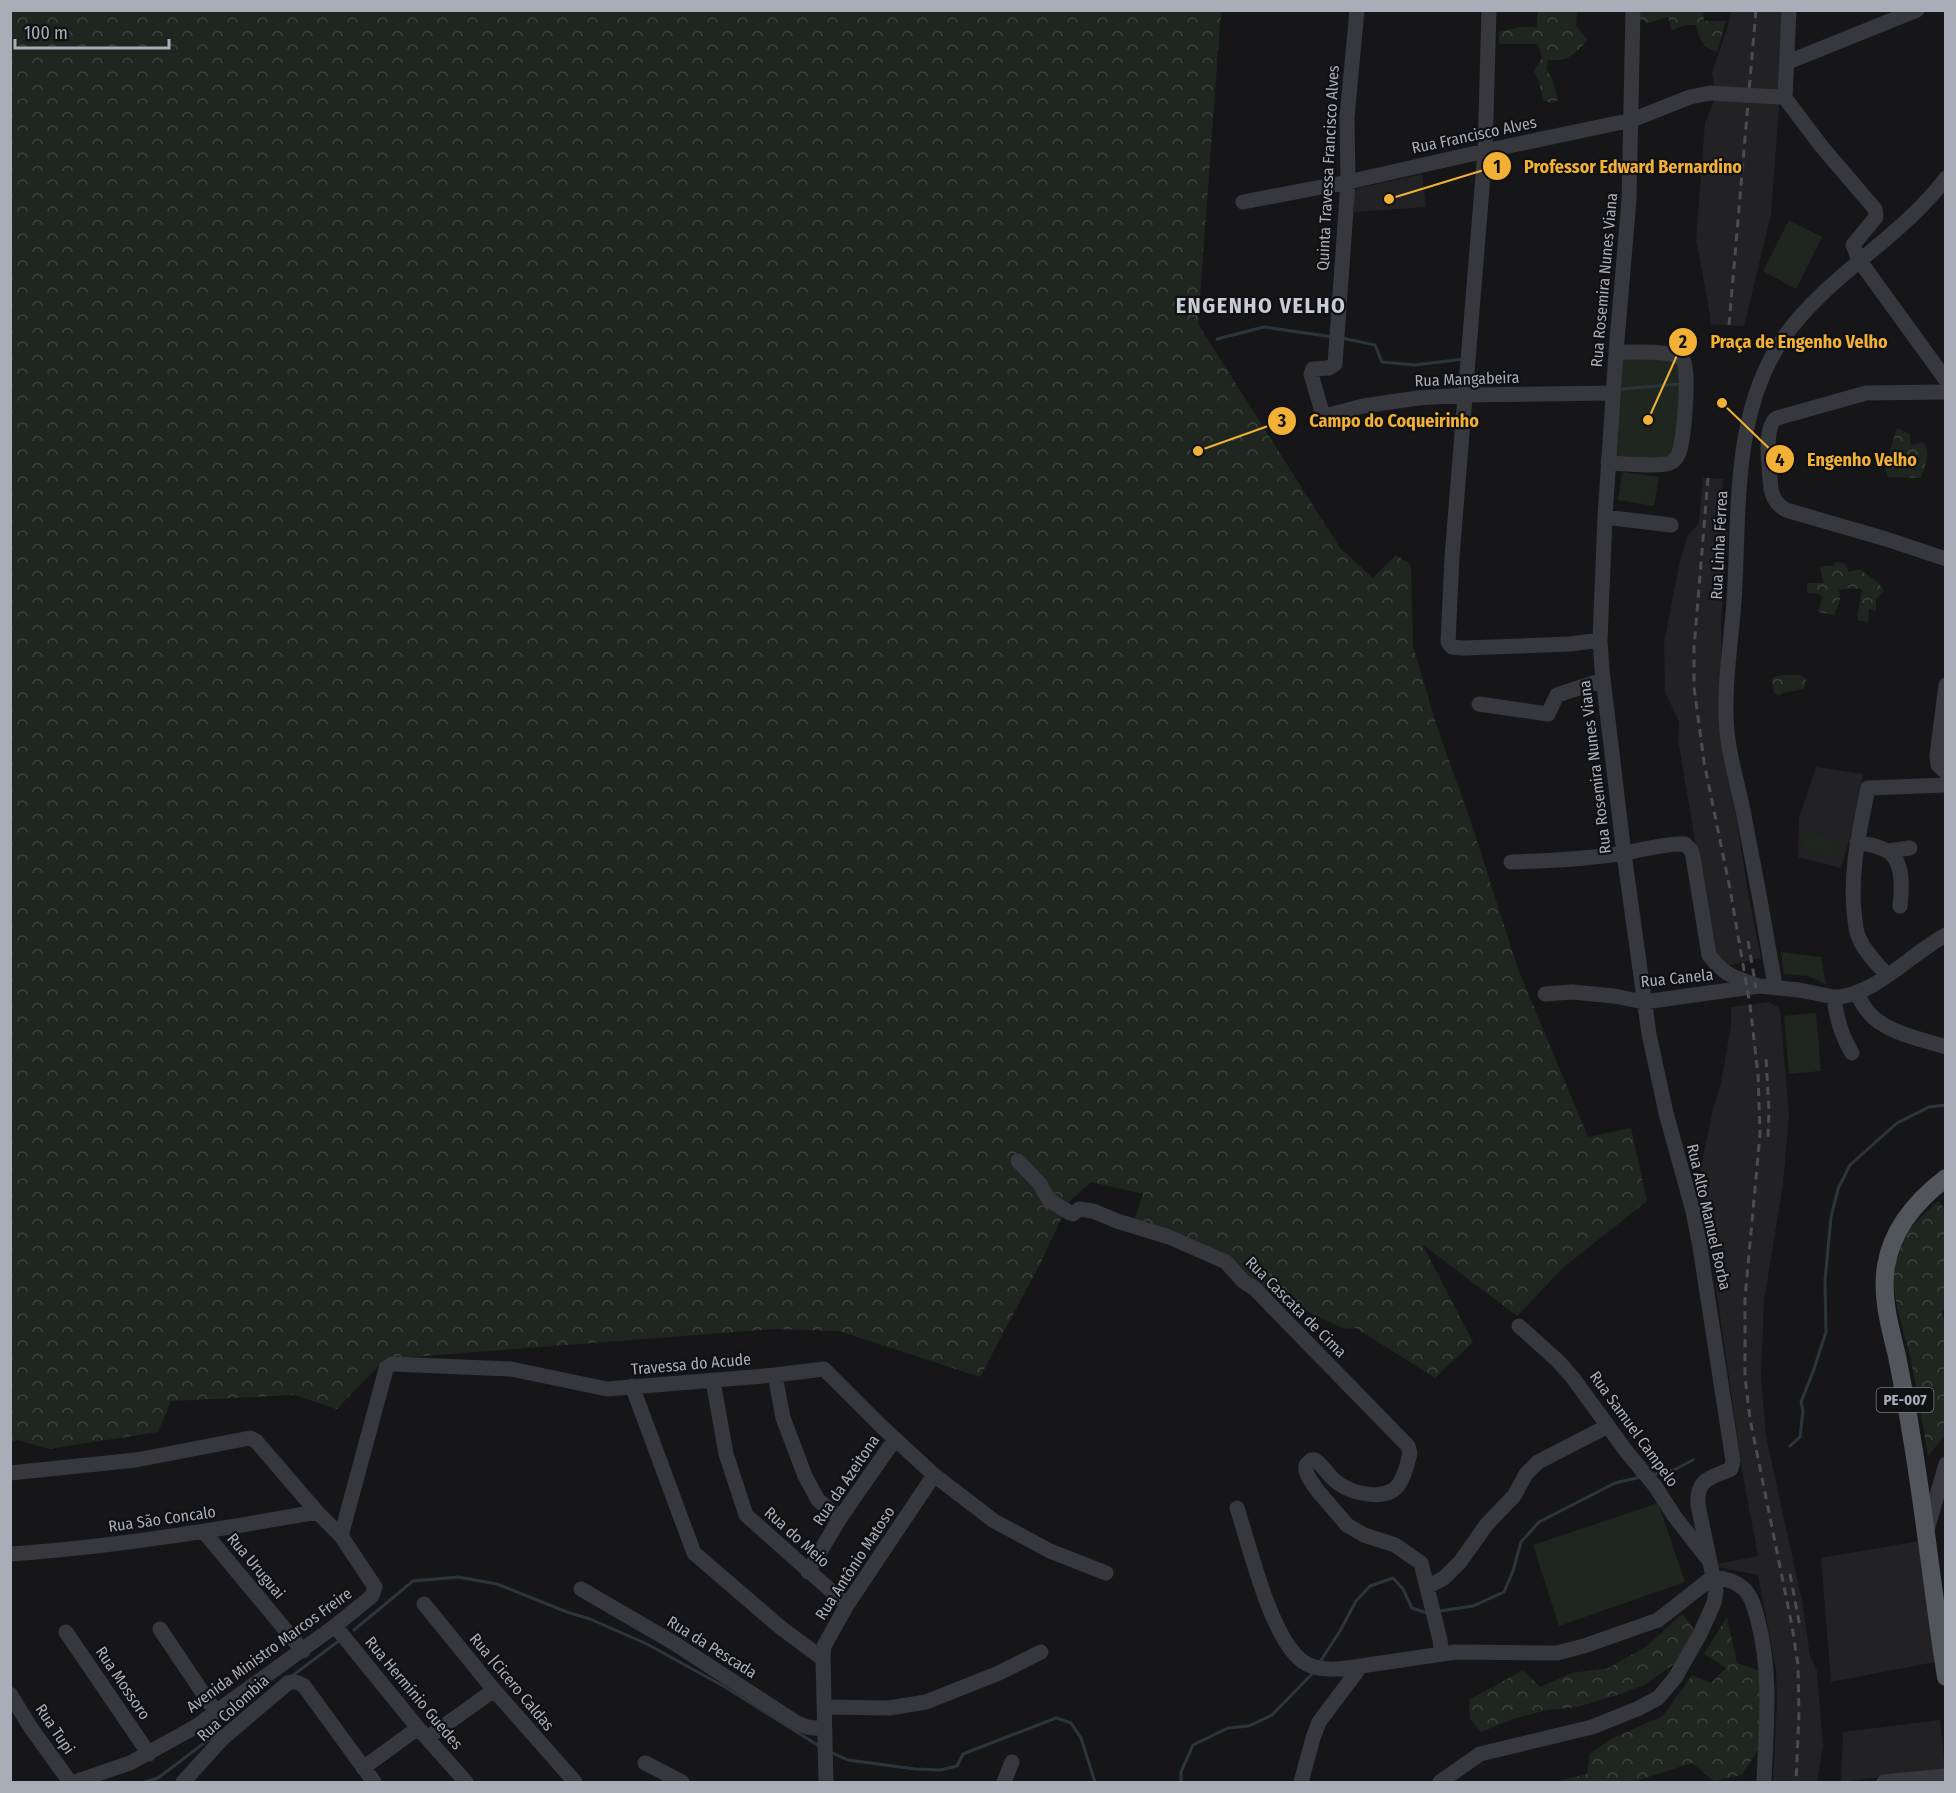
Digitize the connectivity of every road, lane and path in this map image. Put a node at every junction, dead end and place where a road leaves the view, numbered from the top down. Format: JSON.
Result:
{"nodes":[{"id":1,"x":1357,"y":10,"type":"edge"},
{"id":2,"x":1489,"y":10,"type":"edge"},
{"id":3,"x":1633,"y":10,"type":"edge"},
{"id":4,"x":1789,"y":10,"type":"edge"},
{"id":5,"x":1917,"y":10,"type":"edge"},
{"id":6,"x":1788,"y":62,"type":"junction"},
{"id":7,"x":1782,"y":98,"type":"junction"},
{"id":8,"x":1632,"y":120,"type":"junction"},
{"id":9,"x":1485,"y":151,"type":"junction"},
{"id":10,"x":1946,"y":178,"type":"edge"},
{"id":11,"x":1348,"y":182,"type":"junction"},
{"id":12,"x":1243,"y":202,"type":"dead end"},
{"id":13,"x":1860,"y":260,"type":"junction"},
{"id":14,"x":1616,"y":352,"type":"junction"},
{"id":15,"x":1946,"y":380,"type":"edge"},
{"id":16,"x":1946,"y":392,"type":"edge"},
{"id":17,"x":1613,"y":393,"type":"junction"},
{"id":18,"x":1465,"y":395,"type":"junction"},
{"id":19,"x":1324,"y":414,"type":"joint"},
{"id":20,"x":1745,"y":438,"type":"junction"},
{"id":21,"x":1768,"y":438,"type":"junction"},
{"id":22,"x":1608,"y":463,"type":"junction"},
{"id":23,"x":1605,"y":517,"type":"junction"},
{"id":24,"x":1671,"y":525,"type":"dead end"},
{"id":25,"x":1946,"y":559,"type":"edge"},
{"id":26,"x":1600,"y":640,"type":"junction"},
{"id":27,"x":1603,"y":680,"type":"junction"},
{"id":28,"x":1946,"y":685,"type":"edge"},
{"id":29,"x":1479,"y":704,"type":"dead end"},
{"id":30,"x":1946,"y":772,"type":"edge"},
{"id":31,"x":1946,"y":785,"type":"edge"},
{"id":32,"x":1857,"y":842,"type":"junction"},
{"id":33,"x":1910,"y":848,"type":"dead end"},
{"id":34,"x":1888,"y":851,"type":"junction"},
{"id":35,"x":1624,"y":854,"type":"junction"},
{"id":36,"x":1511,"y":862,"type":"dead end"},
{"id":37,"x":1900,"y":906,"type":"dead end"},
{"id":38,"x":1946,"y":935,"type":"edge"},
{"id":39,"x":1887,"y":975,"type":"junction"},
{"id":40,"x":1640,"y":976,"type":"joint"},
{"id":41,"x":1759,"y":986,"type":"junction"},
{"id":42,"x":1775,"y":986,"type":"junction"},
{"id":43,"x":1857,"y":993,"type":"junction"},
{"id":44,"x":1545,"y":994,"type":"dead end"},
{"id":45,"x":1834,"y":997,"type":"junction"},
{"id":46,"x":1644,"y":1002,"type":"junction"},
{"id":47,"x":1946,"y":1047,"type":"edge"},
{"id":48,"x":1852,"y":1053,"type":"dead end"},
{"id":49,"x":1018,"y":1161,"type":"dead end"},
{"id":50,"x":1946,"y":1178,"type":"edge"},
{"id":51,"x":1519,"y":1326,"type":"dead end"},
{"id":52,"x":775,"y":1375,"type":"junction"},
{"id":53,"x":713,"y":1381,"type":"junction"},
{"id":54,"x":632,"y":1386,"type":"junction"},
{"id":55,"x":1608,"y":1426,"type":"junction"},
{"id":56,"x":895,"y":1439,"type":"junction"},
{"id":57,"x":1946,"y":1464,"type":"edge"},
{"id":58,"x":10,"y":1473,"type":"edge"},
{"id":59,"x":934,"y":1476,"type":"junction"},
{"id":60,"x":1238,"y":1508,"type":"dead end"},
{"id":61,"x":317,"y":1512,"type":"junction"},
{"id":62,"x":840,"y":1518,"type":"junction"},
{"id":63,"x":204,"y":1532,"type":"junction"},
{"id":64,"x":1926,"y":1533,"type":"junction"},
{"id":65,"x":341,"y":1536,"type":"junction"},
{"id":66,"x":10,"y":1554,"type":"edge"},
{"id":67,"x":1712,"y":1570,"type":"junction"},
{"id":68,"x":808,"y":1572,"type":"junction"},
{"id":69,"x":1106,"y":1573,"type":"dead end"},
{"id":70,"x":1427,"y":1587,"type":"junction"},
{"id":71,"x":581,"y":1589,"type":"dead end"},
{"id":72,"x":424,"y":1604,"type":"dead end"},
{"id":73,"x":847,"y":1605,"type":"junction"},
{"id":74,"x":335,"y":1626,"type":"junction"},
{"id":75,"x":160,"y":1629,"type":"dead end"},
{"id":76,"x":66,"y":1632,"type":"dead end"},
{"id":77,"x":303,"y":1651,"type":"junction"},
{"id":78,"x":1041,"y":1652,"type":"dead end"},
{"id":79,"x":1442,"y":1654,"type":"junction"},
{"id":80,"x":823,"y":1659,"type":"junction"},
{"id":81,"x":1361,"y":1666,"type":"junction"},
{"id":82,"x":1946,"y":1677,"type":"edge"},
{"id":83,"x":494,"y":1690,"type":"junction"},
{"id":84,"x":10,"y":1694,"type":"edge"},
{"id":85,"x":825,"y":1707,"type":"junction"},
{"id":86,"x":215,"y":1711,"type":"junction"},
{"id":87,"x":423,"y":1733,"type":"junction"},
{"id":88,"x":824,"y":1742,"type":"junction"},
{"id":89,"x":149,"y":1754,"type":"junction"},
{"id":90,"x":1012,"y":1762,"type":"dead end"},
{"id":91,"x":645,"y":1764,"type":"dead end"},
{"id":92,"x":1946,"y":1776,"type":"edge"},
{"id":93,"x":370,"y":1778,"type":"edge"},
{"id":94,"x":72,"y":1782,"type":"edge"},
{"id":95,"x":183,"y":1782,"type":"edge"},
{"id":96,"x":466,"y":1782,"type":"edge"},
{"id":97,"x":574,"y":1782,"type":"edge"},
{"id":98,"x":682,"y":1782,"type":"edge"},
{"id":99,"x":826,"y":1782,"type":"edge"},
{"id":100,"x":1004,"y":1782,"type":"edge"},
{"id":101,"x":1301,"y":1782,"type":"edge"},
{"id":102,"x":1440,"y":1782,"type":"edge"},
{"id":103,"x":1764,"y":1782,"type":"edge"},
{"id":104,"x":1884,"y":1782,"type":"edge"}],
"edges":[{"from":1,"to":11,"type":"street","name":"Quinta Travessa Francisco Alves"},
{"from":2,"to":9,"type":"street"},
{"from":3,"to":8,"type":"street","name":"Rua Rosemira Nunes Viana"},
{"from":4,"to":6,"type":"street"},
{"from":5,"to":6,"type":"street"},
{"from":6,"to":7,"type":"street"},
{"from":7,"to":8,"type":"street","name":"Rua Francisco Alves","bridge":true},
{"from":7,"to":13,"type":"street"},
{"from":8,"to":9,"type":"street","name":"Rua Francisco Alves"},
{"from":8,"to":14,"type":"street","name":"Rua Rosemira Nunes Viana"},
{"from":9,"to":11,"type":"street","name":"Rua Francisco Alves"},
{"from":9,"to":18,"type":"street"},
{"from":10,"to":13,"type":"street","name":"Rua Linha Férrea"},
{"from":11,"to":12,"type":"street","name":"Rua Francisco Alves"},
{"from":11,"to":19,"type":"street","name":"Quinta Travessa Francisco Alves"},
{"from":13,"to":15,"type":"street"},
{"from":13,"to":20,"type":"street","name":"Rua Linha Férrea"},
{"from":14,"to":17,"type":"street","name":"Rua Rosemira Nunes Viana"},
{"from":14,"to":22,"type":"street"},
{"from":16,"to":21,"type":"street"},
{"from":17,"to":18,"type":"street","name":"Rua Mangabeira"},
{"from":17,"to":22,"type":"street","name":"Rua Rosemira Nunes Viana"},
{"from":18,"to":19,"type":"street","name":"Rua Mangabeira"},
{"from":18,"to":26,"type":"street"},
{"from":20,"to":21,"type":"street"},
{"from":20,"to":42,"type":"street","name":"Rua Linha Férrea"},
{"from":21,"to":25,"type":"street"},
{"from":22,"to":23,"type":"street","name":"Rua Rosemira Nunes Viana"},
{"from":23,"to":24,"type":"street"},
{"from":23,"to":26,"type":"street","name":"Rua Rosemira Nunes Viana"},
{"from":26,"to":27,"type":"street","name":"Rua Rosemira Nunes Viana"},
{"from":27,"to":29,"type":"street"},
{"from":27,"to":35,"type":"street","name":"Rua Rosemira Nunes Viana"},
{"from":28,"to":30,"type":"street"},
{"from":31,"to":32,"type":"street"},
{"from":32,"to":34,"type":"street"},
{"from":32,"to":39,"type":"street"},
{"from":33,"to":34,"type":"street"},
{"from":34,"to":37,"type":"street"},
{"from":35,"to":36,"type":"street"},
{"from":35,"to":40,"type":"street","name":"Rua Rosemira Nunes Viana"},
{"from":35,"to":41,"type":"street"},
{"from":38,"to":39,"type":"street"},
{"from":39,"to":43,"type":"street"},
{"from":40,"to":46,"type":"street","name":"Rua Alto Manuel Borba"},
{"from":41,"to":42,"type":"street"},
{"from":41,"to":46,"type":"street","name":"Rua Canela"},
{"from":42,"to":45,"type":"street"},
{"from":43,"to":45,"type":"street"},
{"from":43,"to":47,"type":"street"},
{"from":44,"to":46,"type":"street","name":"Rua Canela"},
{"from":45,"to":48,"type":"street"},
{"from":46,"to":67,"type":"street","name":"Rua Alto Manuel Borba"},
{"from":49,"to":70,"type":"street","name":"Rua Cascata de Cima"},
{"from":50,"to":64,"type":"main road","number":"PE-007"},
{"from":51,"to":55,"type":"street","name":"Rua Samuel Campelo"},
{"from":52,"to":53,"type":"street","name":"Travessa do Acude"},
{"from":52,"to":56,"type":"street","name":"Travessa do Acude"},
{"from":52,"to":62,"type":"street"},
{"from":53,"to":54,"type":"street","name":"Travessa do Acude"},
{"from":53,"to":68,"type":"street","name":"Rua do Meio"},
{"from":54,"to":65,"type":"street","name":"Travessa do Acude"},
{"from":54,"to":80,"type":"street"},
{"from":55,"to":67,"type":"street","name":"Rua Samuel Campelo"},
{"from":55,"to":70,"type":"street"},
{"from":56,"to":59,"type":"street","name":"Travessa do Acude"},
{"from":56,"to":62,"type":"street","name":"Rua da Azeitona"},
{"from":57,"to":64,"type":"street"},
{"from":58,"to":61,"type":"street","name":"Avenida Ministro Marcos Freire"},
{"from":59,"to":69,"type":"street","name":"Travessa do Acude"},
{"from":59,"to":73,"type":"street","name":"Rua Antônio Matoso"},
{"from":60,"to":81,"type":"street"},
{"from":61,"to":63,"type":"street","name":"Rua São Concalo"},
{"from":61,"to":65,"type":"street","name":"Avenida Ministro Marcos Freire"},
{"from":62,"to":68,"type":"street","name":"Rua da Azeitona"},
{"from":63,"to":66,"type":"street","name":"Rua São Concalo"},
{"from":63,"to":77,"type":"street","name":"Rua Uruguai"},
{"from":64,"to":82,"type":"main road","number":"PE-007"},
{"from":65,"to":74,"type":"street","name":"Avenida Ministro Marcos Freire"},
{"from":67,"to":79,"type":"street"},
{"from":67,"to":102,"type":"street"},
{"from":67,"to":103,"type":"street"},
{"from":68,"to":73,"type":"street","name":"Rua do Meio"},
{"from":70,"to":79,"type":"street"},
{"from":71,"to":88,"type":"street","name":"Rua da Pescada"},
{"from":72,"to":83,"type":"street","name":"Rua |Cicero Caldas"},
{"from":73,"to":80,"type":"street","name":"Rua Antônio Matoso"},
{"from":74,"to":77,"type":"street","name":"Avenida Ministro Marcos Freire"},
{"from":74,"to":87,"type":"street","name":"Rua Hermínio Guedes"},
{"from":75,"to":86,"type":"street"},
{"from":76,"to":89,"type":"street","name":"Rua Mossoro"},
{"from":77,"to":86,"type":"street","name":"Avenida Ministro Marcos Freire"},
{"from":78,"to":85,"type":"street"},
{"from":79,"to":81,"type":"street"},
{"from":80,"to":85,"type":"street","name":"Rua Antônio Matoso"},
{"from":81,"to":101,"type":"street"},
{"from":83,"to":87,"type":"street"},
{"from":83,"to":97,"type":"street","name":"Rua |Cicero Caldas"},
{"from":84,"to":94,"type":"street","name":"Rua Tupi"},
{"from":85,"to":88,"type":"street","name":"Rua Antônio Matoso"},
{"from":86,"to":89,"type":"street","name":"Avenida Ministro Marcos Freire"},
{"from":87,"to":93,"type":"street"},
{"from":87,"to":96,"type":"street","name":"Rua Hermínio Guedes"},
{"from":88,"to":99,"type":"street","name":"Rua Antônio Matoso"},
{"from":89,"to":94,"type":"street","name":"Avenida Ministro Marcos Freire"},
{"from":90,"to":100,"type":"street"},
{"from":91,"to":98,"type":"street"},
{"from":92,"to":104,"type":"street"},
{"from":93,"to":95,"type":"street","name":"Rua Colombia"}]}
